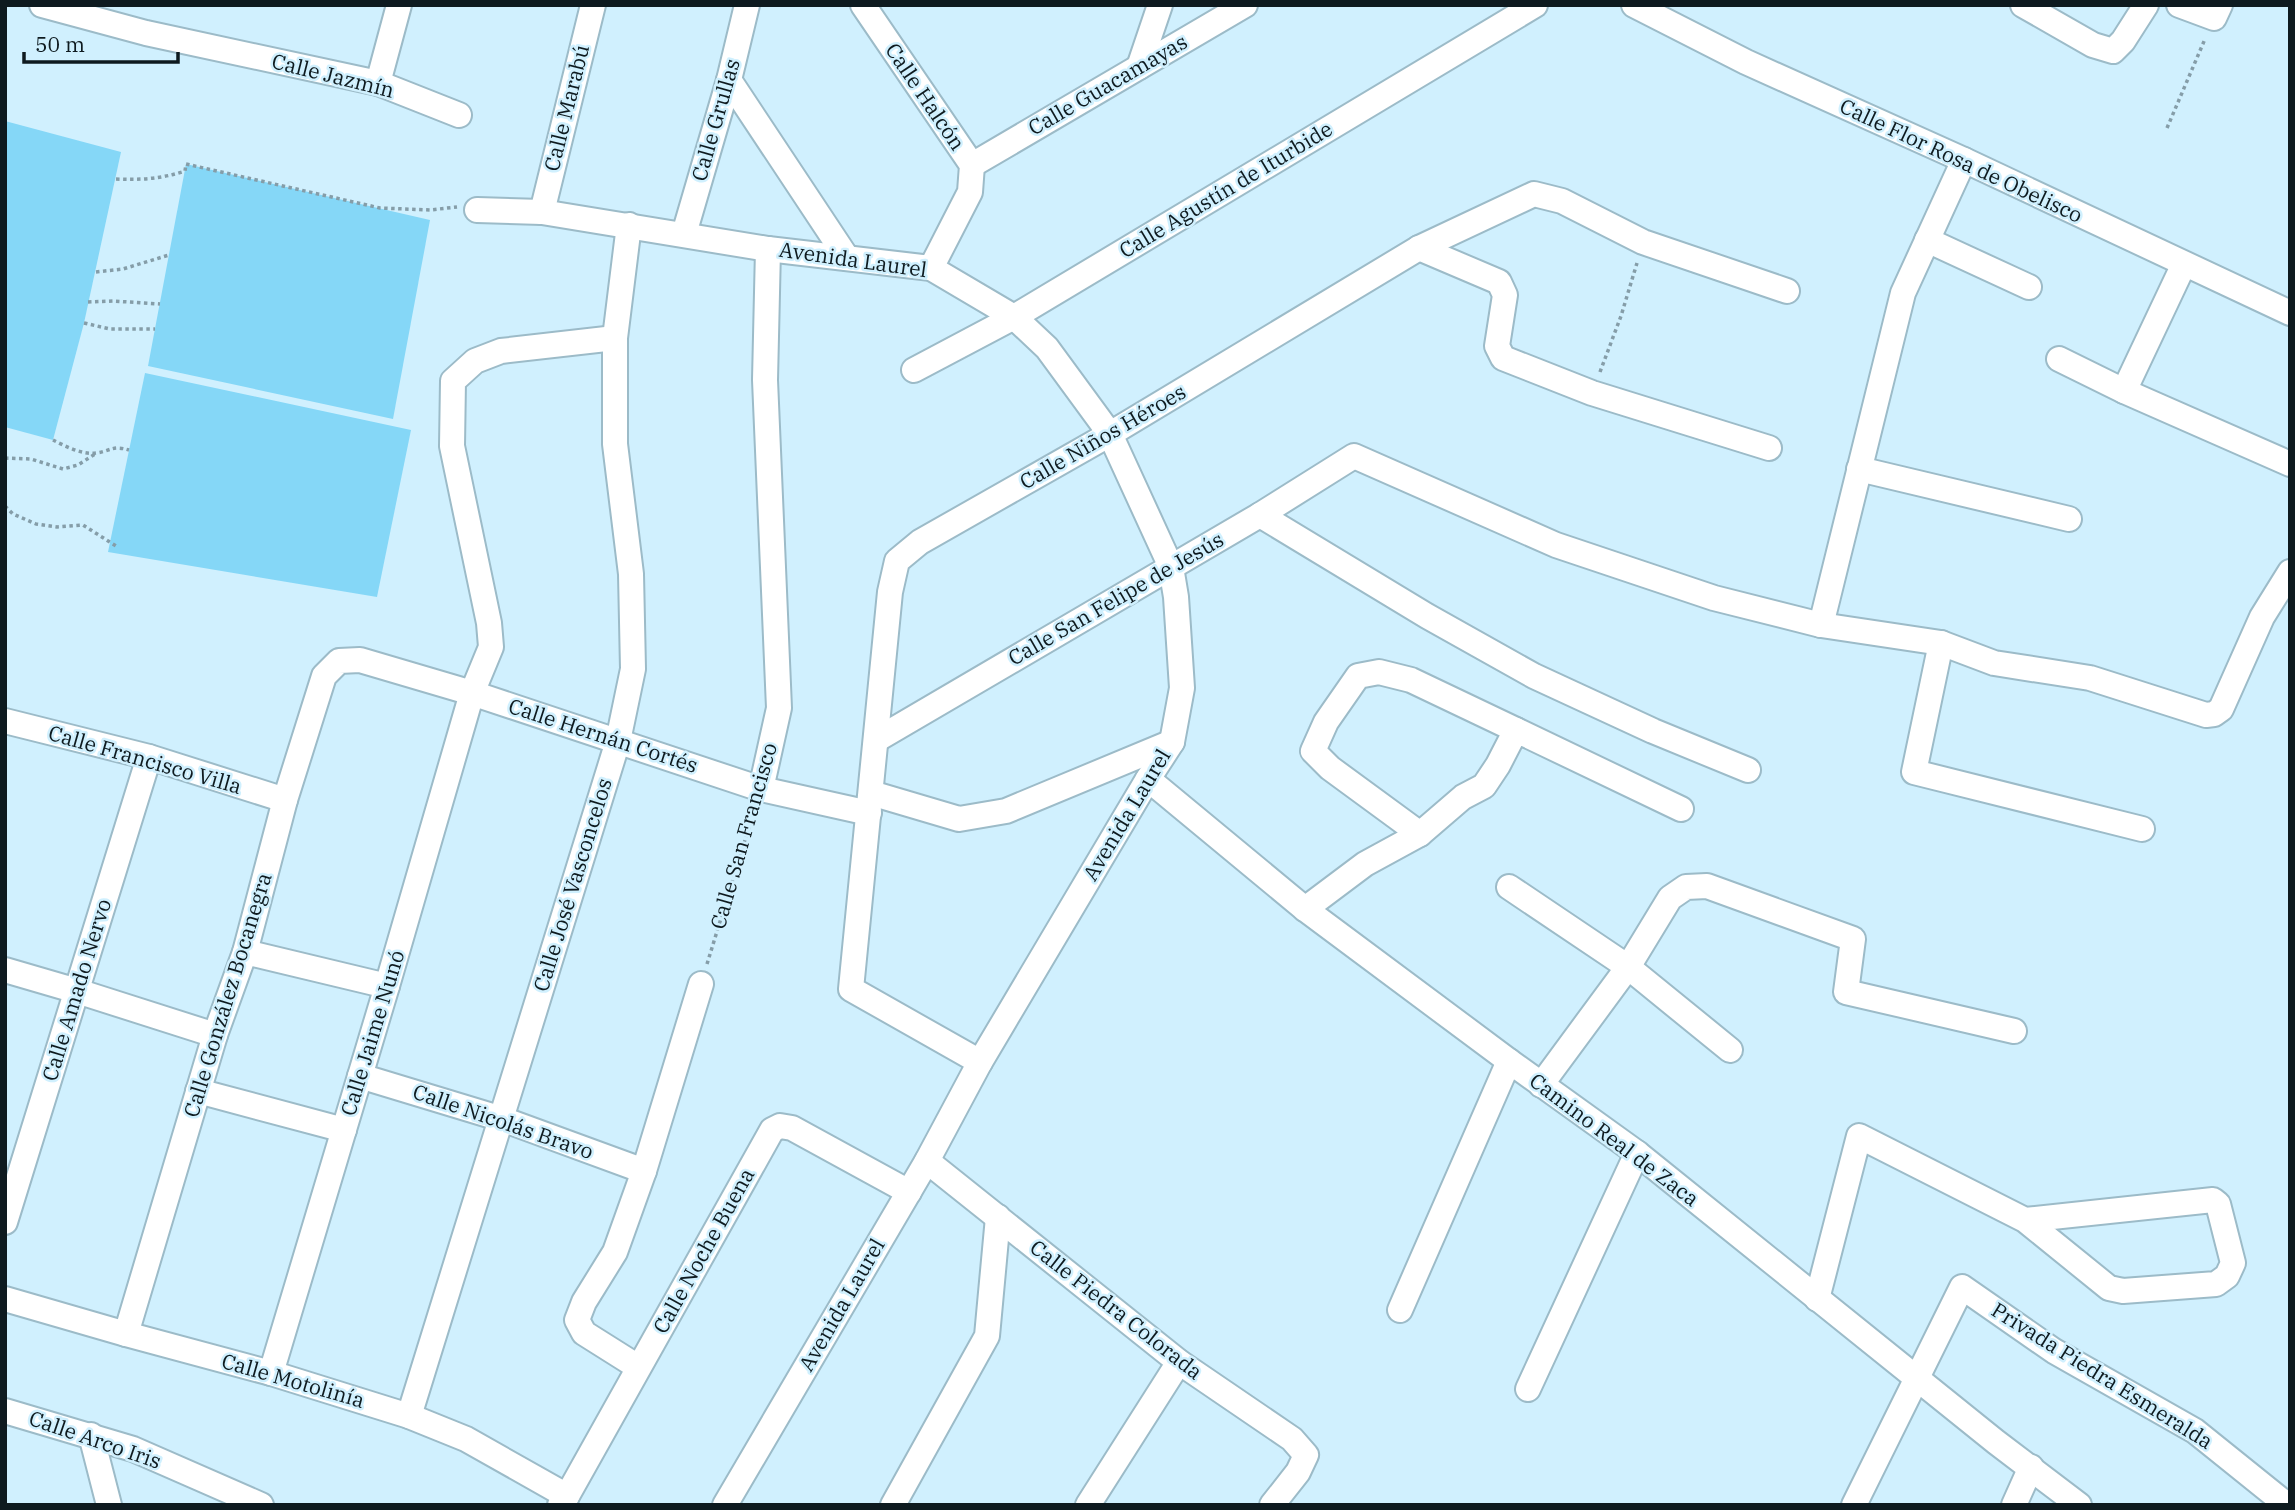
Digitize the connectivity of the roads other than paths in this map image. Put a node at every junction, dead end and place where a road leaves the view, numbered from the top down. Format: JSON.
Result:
{"nodes":[{"id":1,"x":42,"y":5,"type":"edge"},
{"id":2,"x":399,"y":5,"type":"edge"},
{"id":3,"x":593,"y":5,"type":"edge"},
{"id":4,"x":747,"y":5,"type":"edge"},
{"id":5,"x":863,"y":5,"type":"edge"},
{"id":6,"x":1160,"y":5,"type":"edge"},
{"id":7,"x":1245,"y":5,"type":"edge"},
{"id":8,"x":1535,"y":5,"type":"edge"},
{"id":9,"x":1634,"y":5,"type":"edge"},
{"id":10,"x":2024,"y":5,"type":"edge"},
{"id":11,"x":2146,"y":5,"type":"edge"},
{"id":12,"x":2179,"y":5,"type":"edge"},
{"id":13,"x":2217,"y":12,"type":"edge"},
{"id":14,"x":1139,"y":67,"type":"junction"},
{"id":15,"x":729,"y":80,"type":"junction"},
{"id":16,"x":379,"y":83,"type":"junction"},
{"id":17,"x":459,"y":114,"type":"dead end"},
{"id":18,"x":1964,"y":160,"type":"junction"},
{"id":19,"x":972,"y":165,"type":"junction"},
{"id":20,"x":477,"y":210,"type":"road end"},
{"id":21,"x":542,"y":212,"type":"junction"},
{"id":22,"x":629,"y":225,"type":"junction"},
{"id":23,"x":684,"y":234,"type":"junction"},
{"id":24,"x":1927,"y":240,"type":"junction"},
{"id":25,"x":1419,"y":248,"type":"junction"},
{"id":26,"x":768,"y":249,"type":"junction"},
{"id":27,"x":847,"y":258,"type":"junction"},
{"id":28,"x":2184,"y":264,"type":"junction"},
{"id":29,"x":931,"y":268,"type":"junction"},
{"id":30,"x":2029,"y":288,"type":"dead end"},
{"id":31,"x":1787,"y":291,"type":"dead end"},
{"id":32,"x":2290,"y":313,"type":"edge"},
{"id":33,"x":1014,"y":317,"type":"junction"},
{"id":34,"x":615,"y":338,"type":"junction"},
{"id":35,"x":2059,"y":359,"type":"dead end"},
{"id":36,"x":914,"y":370,"type":"dead end"},
{"id":37,"x":2123,"y":391,"type":"junction"},
{"id":38,"x":1110,"y":435,"type":"junction"},
{"id":39,"x":1769,"y":449,"type":"dead end"},
{"id":40,"x":2290,"y":464,"type":"edge"},
{"id":41,"x":1859,"y":469,"type":"junction"},
{"id":42,"x":1260,"y":515,"type":"junction"},
{"id":43,"x":2069,"y":519,"type":"dead end"},
{"id":44,"x":1171,"y":567,"type":"junction"},
{"id":45,"x":2290,"y":572,"type":"edge"},
{"id":46,"x":1821,"y":625,"type":"junction"},
{"id":47,"x":1941,"y":643,"type":"junction"},
{"id":48,"x":339,"y":661,"type":"joint"},
{"id":49,"x":472,"y":693,"type":"junction"},
{"id":50,"x":5,"y":721,"type":"edge"},
{"id":51,"x":1516,"y":730,"type":"junction"},
{"id":52,"x":876,"y":740,"type":"junction"},
{"id":53,"x":618,"y":741,"type":"junction"},
{"id":54,"x":1172,"y":742,"type":"junction"},
{"id":55,"x":149,"y":757,"type":"junction"},
{"id":56,"x":1748,"y":771,"type":"dead end"},
{"id":57,"x":1148,"y":779,"type":"junction"},
{"id":58,"x":761,"y":789,"type":"junction"},
{"id":59,"x":285,"y":800,"type":"junction"},
{"id":60,"x":870,"y":803,"type":"junction"},
{"id":61,"x":1681,"y":809,"type":"dead end"},
{"id":62,"x":2142,"y":829,"type":"dead end"},
{"id":63,"x":1420,"y":834,"type":"junction"},
{"id":64,"x":1509,"y":887,"type":"dead end"},
{"id":65,"x":1305,"y":909,"type":"junction"},
{"id":66,"x":245,"y":952,"type":"junction"},
{"id":67,"x":1628,"y":967,"type":"junction"},
{"id":68,"x":5,"y":970,"type":"edge"},
{"id":69,"x":701,"y":984,"type":"road end"},
{"id":70,"x":387,"y":986,"type":"junction"},
{"id":71,"x":77,"y":991,"type":"junction"},
{"id":72,"x":2014,"y":1031,"type":"dead end"},
{"id":73,"x":215,"y":1035,"type":"junction"},
{"id":74,"x":1730,"y":1050,"type":"dead end"},
{"id":75,"x":1508,"y":1061,"type":"junction"},
{"id":76,"x":980,"y":1062,"type":"junction"},
{"id":77,"x":360,"y":1076,"type":"junction"},
{"id":78,"x":1541,"y":1084,"type":"junction"},
{"id":79,"x":198,"y":1091,"type":"junction"},
{"id":80,"x":502,"y":1118,"type":"junction"},
{"id":81,"x":344,"y":1130,"type":"junction"},
{"id":82,"x":1637,"y":1153,"type":"junction"},
{"id":83,"x":927,"y":1161,"type":"junction"},
{"id":84,"x":644,"y":1171,"type":"junction"},
{"id":85,"x":909,"y":1192,"type":"junction"},
{"id":86,"x":998,"y":1217,"type":"junction"},
{"id":87,"x":2025,"y":1220,"type":"junction"},
{"id":88,"x":5,"y":1222,"type":"edge"},
{"id":89,"x":5,"y":1298,"type":"edge"},
{"id":90,"x":1817,"y":1299,"type":"junction"},
{"id":91,"x":1399,"y":1310,"type":"dead end"},
{"id":92,"x":126,"y":1334,"type":"junction"},
{"id":93,"x":1179,"y":1362,"type":"junction"},
{"id":94,"x":638,"y":1367,"type":"junction"},
{"id":95,"x":271,"y":1373,"type":"junction"},
{"id":96,"x":1917,"y":1378,"type":"junction"},
{"id":97,"x":1528,"y":1389,"type":"dead end"},
{"id":98,"x":5,"y":1411,"type":"edge"},
{"id":99,"x":409,"y":1416,"type":"junction"},
{"id":100,"x":91,"y":1435,"type":"junction"},
{"id":101,"x":2031,"y":1467,"type":"junction"},
{"id":102,"x":563,"y":1500,"type":"edge"},
{"id":103,"x":109,"y":1505,"type":"edge"},
{"id":104,"x":261,"y":1505,"type":"edge"},
{"id":105,"x":725,"y":1505,"type":"edge"},
{"id":106,"x":893,"y":1505,"type":"edge"},
{"id":107,"x":1088,"y":1505,"type":"edge"},
{"id":108,"x":1272,"y":1505,"type":"edge"},
{"id":109,"x":1854,"y":1505,"type":"edge"},
{"id":110,"x":2014,"y":1505,"type":"edge"},
{"id":111,"x":2079,"y":1505,"type":"edge"},
{"id":112,"x":2287,"y":1505,"type":"edge"}],
"edges":[{"from":1,"to":16,"type":"street","name":"Calle Jazmín"},
{"from":2,"to":16,"type":"street"},
{"from":3,"to":21,"type":"street","name":"Calle Marabú"},
{"from":4,"to":15,"type":"street","name":"Calle Grullas"},
{"from":5,"to":19,"type":"street","name":"Calle Halcón"},
{"from":6,"to":14,"type":"street"},
{"from":7,"to":14,"type":"street","name":"Calle Guacamayas"},
{"from":8,"to":33,"type":"street","name":"Calle Agustín de Iturbide"},
{"from":9,"to":18,"type":"street","name":"Calle Flor Rosa de Obelisco"},
{"from":10,"to":11,"type":"street"},
{"from":12,"to":13,"type":"street"},
{"from":14,"to":19,"type":"street","name":"Calle Guacamayas"},
{"from":15,"to":23,"type":"street","name":"Calle Grullas"},
{"from":15,"to":27,"type":"street"},
{"from":16,"to":17,"type":"street","name":"Calle Jazmín"},
{"from":18,"to":24,"type":"street"},
{"from":18,"to":28,"type":"street","name":"Calle Flor Rosa de Obelisco"},
{"from":19,"to":29,"type":"street","name":"Calle Halcón"},
{"from":20,"to":21,"type":"street","name":"Avenida Laurel"},
{"from":21,"to":22,"type":"street","name":"Avenida Laurel"},
{"from":22,"to":23,"type":"street","name":"Avenida Laurel"},
{"from":22,"to":34,"type":"street","name":"Calle José Vasconcelos"},
{"from":23,"to":26,"type":"street","name":"Avenida Laurel"},
{"from":24,"to":30,"type":"street"},
{"from":24,"to":41,"type":"street"},
{"from":25,"to":31,"type":"street","name":"Calle Niños Héroes"},
{"from":25,"to":38,"type":"street","name":"Calle Niños Héroes"},
{"from":25,"to":39,"type":"street"},
{"from":26,"to":27,"type":"street","name":"Avenida Laurel"},
{"from":26,"to":58,"type":"street","name":"Calle San Francisco"},
{"from":27,"to":29,"type":"street","name":"Avenida Laurel"},
{"from":28,"to":32,"type":"street","name":"Calle Flor Rosa de Obelisco"},
{"from":28,"to":37,"type":"street"},
{"from":29,"to":33,"type":"street","name":"Avenida Laurel"},
{"from":33,"to":36,"type":"street","name":"Calle Agustín de Iturbide"},
{"from":33,"to":38,"type":"street","name":"Avenida Laurel"},
{"from":34,"to":49,"type":"street"},
{"from":34,"to":53,"type":"street","name":"Calle José Vasconcelos"},
{"from":35,"to":37,"type":"street"},
{"from":37,"to":40,"type":"street"},
{"from":38,"to":44,"type":"street","name":"Avenida Laurel"},
{"from":38,"to":52,"type":"street","name":"Calle Niños Héroes"},
{"from":41,"to":43,"type":"street"},
{"from":41,"to":46,"type":"street"},
{"from":42,"to":44,"type":"street","name":"Calle San Felipe de Jesús"},
{"from":42,"to":46,"type":"street","name":"Calle San Felipe de Jesús"},
{"from":42,"to":56,"type":"street"},
{"from":44,"to":52,"type":"street","name":"Calle San Felipe de Jesús"},
{"from":44,"to":54,"type":"street","name":"Avenida Laurel"},
{"from":45,"to":47,"type":"street"},
{"from":46,"to":47,"type":"street"},
{"from":47,"to":62,"type":"street"},
{"from":48,"to":49,"type":"street","name":"Calle Hernán Cortés"},
{"from":48,"to":59,"type":"street","name":"Calle González Bocanegra"},
{"from":49,"to":53,"type":"street","name":"Calle Hernán Cortés"},
{"from":49,"to":70,"type":"street","name":"Calle Jaime Nunó"},
{"from":50,"to":55,"type":"street","name":"Calle Francisco Villa"},
{"from":51,"to":61,"type":"street"},
{"from":51,"to":63,"type":"street"},
{"from":51,"to":63,"type":"street"},
{"from":52,"to":60,"type":"street","name":"Calle Niños Héroes"},
{"from":53,"to":58,"type":"street","name":"Calle Hernán Cortés"},
{"from":53,"to":80,"type":"street","name":"Calle José Vasconcelos"},
{"from":54,"to":57,"type":"street","name":"Avenida Laurel"},
{"from":54,"to":60,"type":"street","name":"Calle Hernán Cortés"},
{"from":55,"to":59,"type":"street","name":"Calle Francisco Villa"},
{"from":55,"to":71,"type":"street","name":"Calle Amado Nervo"},
{"from":57,"to":65,"type":"street","name":"Camino Real de Zaca"},
{"from":57,"to":76,"type":"street","name":"Avenida Laurel"},
{"from":58,"to":60,"type":"street","name":"Calle Hernán Cortés"},
{"from":59,"to":66,"type":"street","name":"Calle González Bocanegra"},
{"from":60,"to":76,"type":"street","name":"Calle Niños Héroes"},
{"from":63,"to":65,"type":"street"},
{"from":64,"to":67,"type":"street"},
{"from":65,"to":75,"type":"street","name":"Camino Real de Zaca"},
{"from":66,"to":70,"type":"street"},
{"from":66,"to":73,"type":"street","name":"Calle González Bocanegra"},
{"from":67,"to":72,"type":"street"},
{"from":67,"to":74,"type":"street"},
{"from":67,"to":78,"type":"street"},
{"from":68,"to":71,"type":"street"},
{"from":69,"to":84,"type":"street"},
{"from":70,"to":77,"type":"street","name":"Calle Jaime Nunó"},
{"from":71,"to":73,"type":"street"},
{"from":71,"to":88,"type":"street","name":"Calle Amado Nervo"},
{"from":73,"to":79,"type":"street","name":"Calle González Bocanegra"},
{"from":75,"to":78,"type":"street","name":"Camino Real de Zaca"},
{"from":75,"to":91,"type":"street"},
{"from":76,"to":83,"type":"street","name":"Avenida Laurel"},
{"from":77,"to":80,"type":"street","name":"Calle Nicolás Bravo"},
{"from":77,"to":81,"type":"street","name":"Calle Jaime Nunó"},
{"from":78,"to":82,"type":"street","name":"Camino Real de Zaca"},
{"from":79,"to":81,"type":"street"},
{"from":79,"to":92,"type":"street","name":"Calle González Bocanegra"},
{"from":80,"to":84,"type":"street","name":"Calle Nicolás Bravo"},
{"from":80,"to":99,"type":"street","name":"Calle José Vasconcelos"},
{"from":81,"to":95,"type":"street","name":"Calle Jaime Nunó"},
{"from":82,"to":90,"type":"street","name":"Camino Real de Zaca"},
{"from":82,"to":97,"type":"street"},
{"from":83,"to":85,"type":"street","name":"Avenida Laurel"},
{"from":83,"to":86,"type":"street","name":"Calle Piedra Colorada"},
{"from":84,"to":94,"type":"street"},
{"from":85,"to":94,"type":"street","name":"Calle Noche Buena"},
{"from":85,"to":105,"type":"street","name":"Avenida Laurel"},
{"from":86,"to":93,"type":"street","name":"Calle Piedra Colorada"},
{"from":86,"to":106,"type":"street"},
{"from":87,"to":87,"type":"street"},
{"from":87,"to":90,"type":"street"},
{"from":89,"to":92,"type":"street","name":"Calle Motolinía"},
{"from":90,"to":96,"type":"street","name":"Camino Real de Zaca"},
{"from":92,"to":95,"type":"street","name":"Calle Motolinía"},
{"from":93,"to":107,"type":"street"},
{"from":93,"to":108,"type":"street","name":"Calle Piedra Colorada"},
{"from":94,"to":102,"type":"street","name":"Calle Noche Buena"},
{"from":95,"to":99,"type":"street","name":"Calle Motolinía"},
{"from":96,"to":101,"type":"street","name":"Camino Real de Zaca"},
{"from":96,"to":109,"type":"street"},
{"from":96,"to":112,"type":"street","name":"Privada Piedra Esmeralda"},
{"from":98,"to":100,"type":"street","name":"Calle Arco Iris"},
{"from":99,"to":102,"type":"street","name":"Calle Motolinía"},
{"from":100,"to":103,"type":"street"},
{"from":100,"to":104,"type":"street","name":"Calle Arco Iris"},
{"from":101,"to":110,"type":"street"},
{"from":101,"to":111,"type":"street","name":"Camino Real de Zaca"}]}
